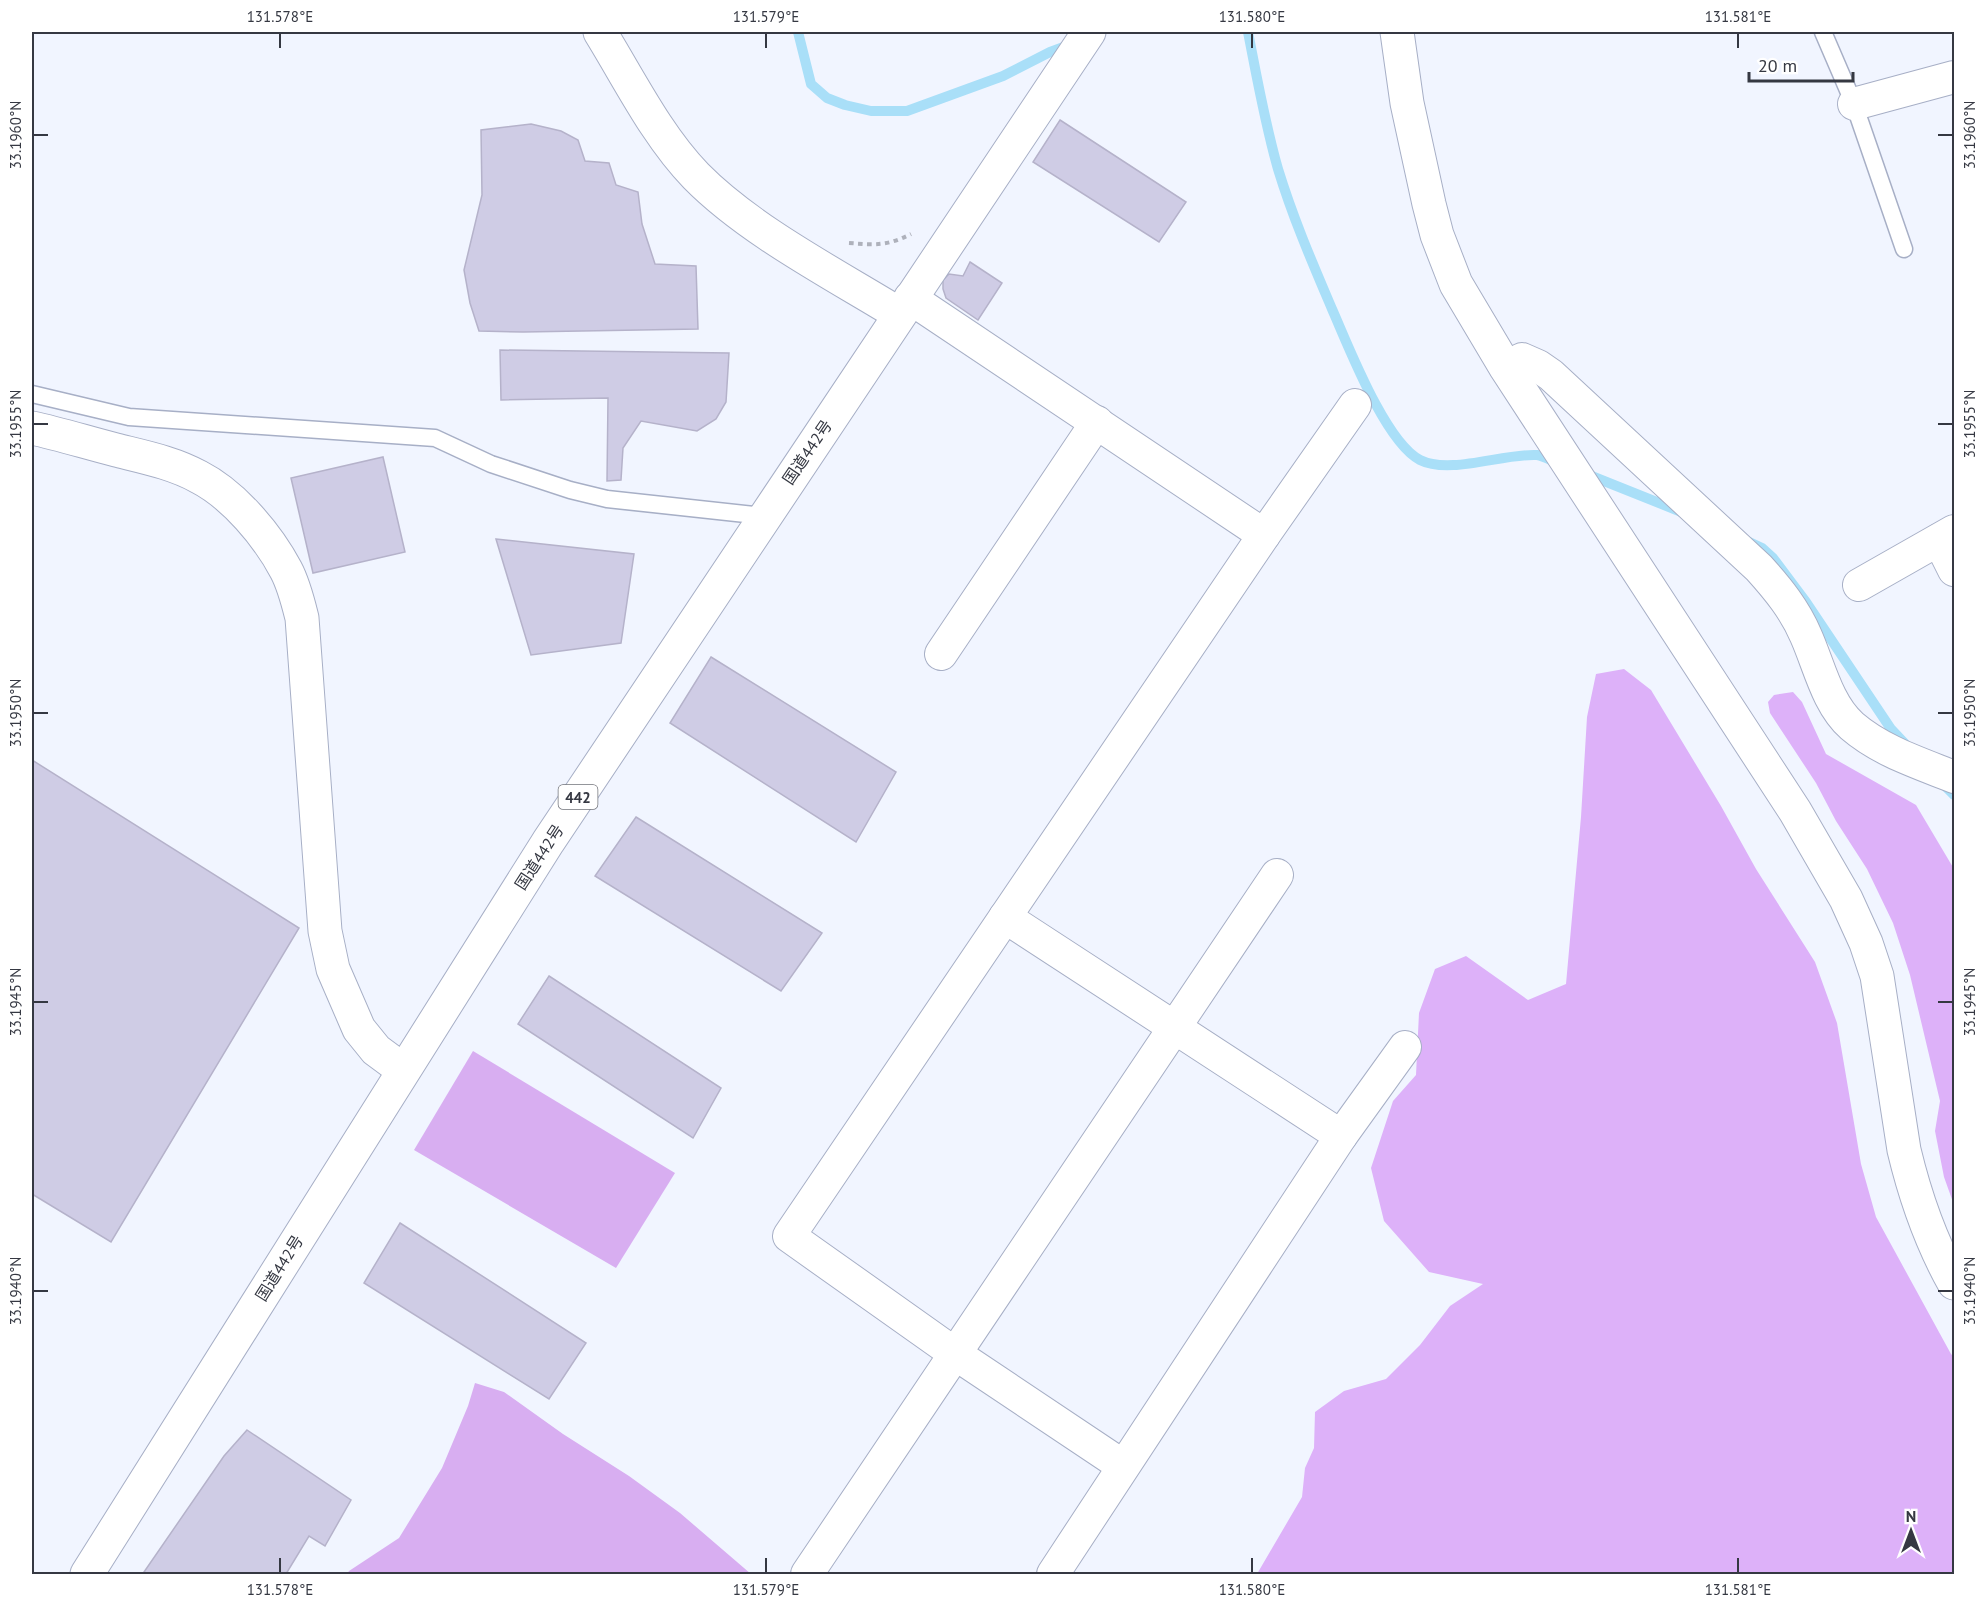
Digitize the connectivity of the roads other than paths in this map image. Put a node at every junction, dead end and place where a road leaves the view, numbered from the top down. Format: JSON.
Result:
{"nodes":[{"id":1,"x":600,"y":32,"type":"edge"},
{"id":2,"x":1089,"y":32,"type":"edge"},
{"id":3,"x":1397,"y":32,"type":"edge"},
{"id":4,"x":1823,"y":32,"type":"edge"},
{"id":5,"x":1954,"y":77,"type":"edge"},
{"id":6,"x":1854,"y":105,"type":"junction"},
{"id":7,"x":1904,"y":249,"type":"dead end"},
{"id":8,"x":904,"y":306,"type":"junction"},
{"id":9,"x":1506,"y":368,"type":"junction"},
{"id":10,"x":32,"y":394,"type":"edge"},
{"id":11,"x":1355,"y":405,"type":"dead end"},
{"id":12,"x":1097,"y":422,"type":"junction"},
{"id":13,"x":32,"y":429,"type":"edge"},
{"id":14,"x":764,"y":516,"type":"junction"},
{"id":15,"x":1264,"y":535,"type":"junction"},
{"id":16,"x":1947,"y":536,"type":"edge"},
{"id":17,"x":1954,"y":570,"type":"edge"},
{"id":18,"x":1859,"y":585,"type":"dead end"},
{"id":19,"x":941,"y":654,"type":"dead end"},
{"id":20,"x":1954,"y":777,"type":"edge"},
{"id":21,"x":1277,"y":874,"type":"dead end"},
{"id":22,"x":1005,"y":917,"type":"junction"},
{"id":23,"x":1173,"y":1028,"type":"junction"},
{"id":24,"x":1405,"y":1047,"type":"dead end"},
{"id":25,"x":403,"y":1071,"type":"junction"},
{"id":26,"x":1341,"y":1136,"type":"junction"},
{"id":27,"x":1954,"y":1283,"type":"edge"},
{"id":28,"x":954,"y":1353,"type":"junction"},
{"id":29,"x":1123,"y":1466,"type":"junction"},
{"id":30,"x":87,"y":1575,"type":"edge"},
{"id":31,"x":807,"y":1575,"type":"edge"},
{"id":32,"x":1053,"y":1575,"type":"edge"}],
"edges":[{"from":1,"to":8,"type":"main road"},
{"from":2,"to":8,"type":"main road","name":"国道442号","number":"442"},
{"from":3,"to":9,"type":"main road"},
{"from":4,"to":6,"type":"lane"},
{"from":5,"to":6,"type":"street"},
{"from":6,"to":7,"type":"lane"},
{"from":8,"to":12,"type":"street"},
{"from":8,"to":14,"type":"main road","name":"国道442号","number":"442"},
{"from":9,"to":20,"type":"street"},
{"from":9,"to":27,"type":"main road"},
{"from":10,"to":14,"type":"lane"},
{"from":11,"to":15,"type":"street"},
{"from":12,"to":15,"type":"street"},
{"from":12,"to":19,"type":"street"},
{"from":13,"to":25,"type":"main road"},
{"from":14,"to":25,"type":"main road","name":"国道442号","number":"442"},
{"from":15,"to":22,"type":"street"},
{"from":16,"to":17,"type":"street"},
{"from":16,"to":18,"type":"street"},
{"from":21,"to":23,"type":"street"},
{"from":22,"to":23,"type":"street"},
{"from":22,"to":28,"type":"street"},
{"from":23,"to":26,"type":"street"},
{"from":23,"to":28,"type":"street"},
{"from":24,"to":26,"type":"street"},
{"from":25,"to":30,"type":"main road","name":"国道442号","number":"442"},
{"from":26,"to":29,"type":"street"},
{"from":28,"to":29,"type":"street"},
{"from":28,"to":31,"type":"street"},
{"from":29,"to":32,"type":"street"}]}
